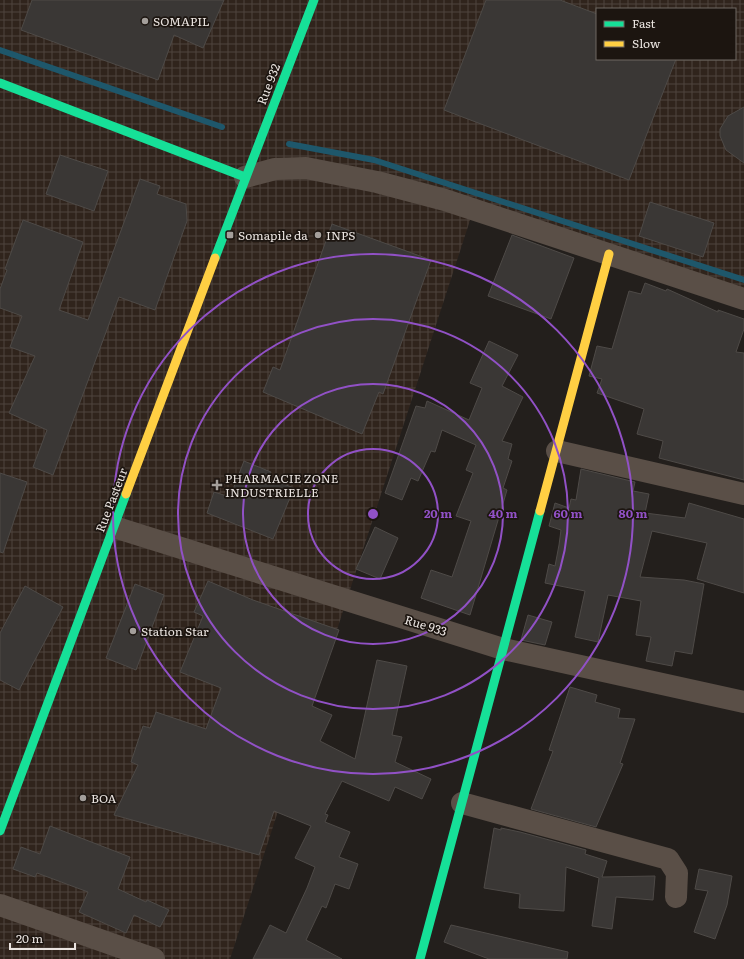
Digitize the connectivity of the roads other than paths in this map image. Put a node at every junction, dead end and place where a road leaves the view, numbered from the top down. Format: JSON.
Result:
{"nodes":[{"id":1,"x":314,"y":0,"type":"edge"},
{"id":2,"x":0,"y":83,"type":"edge"},
{"id":3,"x":245,"y":177,"type":"junction"},
{"id":4,"x":609,"y":254,"type":"junction"},
{"id":5,"x":744,"y":299,"type":"edge"},
{"id":6,"x":557,"y":451,"type":"junction"},
{"id":7,"x":744,"y":494,"type":"edge"},
{"id":8,"x":114,"y":527,"type":"junction"},
{"id":9,"x":503,"y":649,"type":"junction"},
{"id":10,"x":744,"y":702,"type":"edge"},
{"id":11,"x":462,"y":803,"type":"junction"},
{"id":12,"x":0,"y":831,"type":"edge"},
{"id":13,"x":676,"y":897,"type":"dead end"},
{"id":14,"x":0,"y":905,"type":"edge"},
{"id":15,"x":154,"y":959,"type":"edge"},
{"id":16,"x":420,"y":959,"type":"edge"}],
"edges":[{"from":1,"to":3,"type":"street","name":"Rue 932"},
{"from":2,"to":3,"type":"street"},
{"from":3,"to":4,"type":"street"},
{"from":3,"to":8,"type":"street","name":"Rue Pasteur"},
{"from":4,"to":5,"type":"street"},
{"from":4,"to":6,"type":"street"},
{"from":6,"to":7,"type":"street"},
{"from":6,"to":9,"type":"street"},
{"from":8,"to":9,"type":"street","name":"Rue 933"},
{"from":8,"to":12,"type":"street","name":"Rue Pasteur"},
{"from":9,"to":10,"type":"street","name":"Rue 933"},
{"from":9,"to":11,"type":"street"},
{"from":11,"to":13,"type":"street"},
{"from":11,"to":16,"type":"street"},
{"from":14,"to":15,"type":"street"}]}
